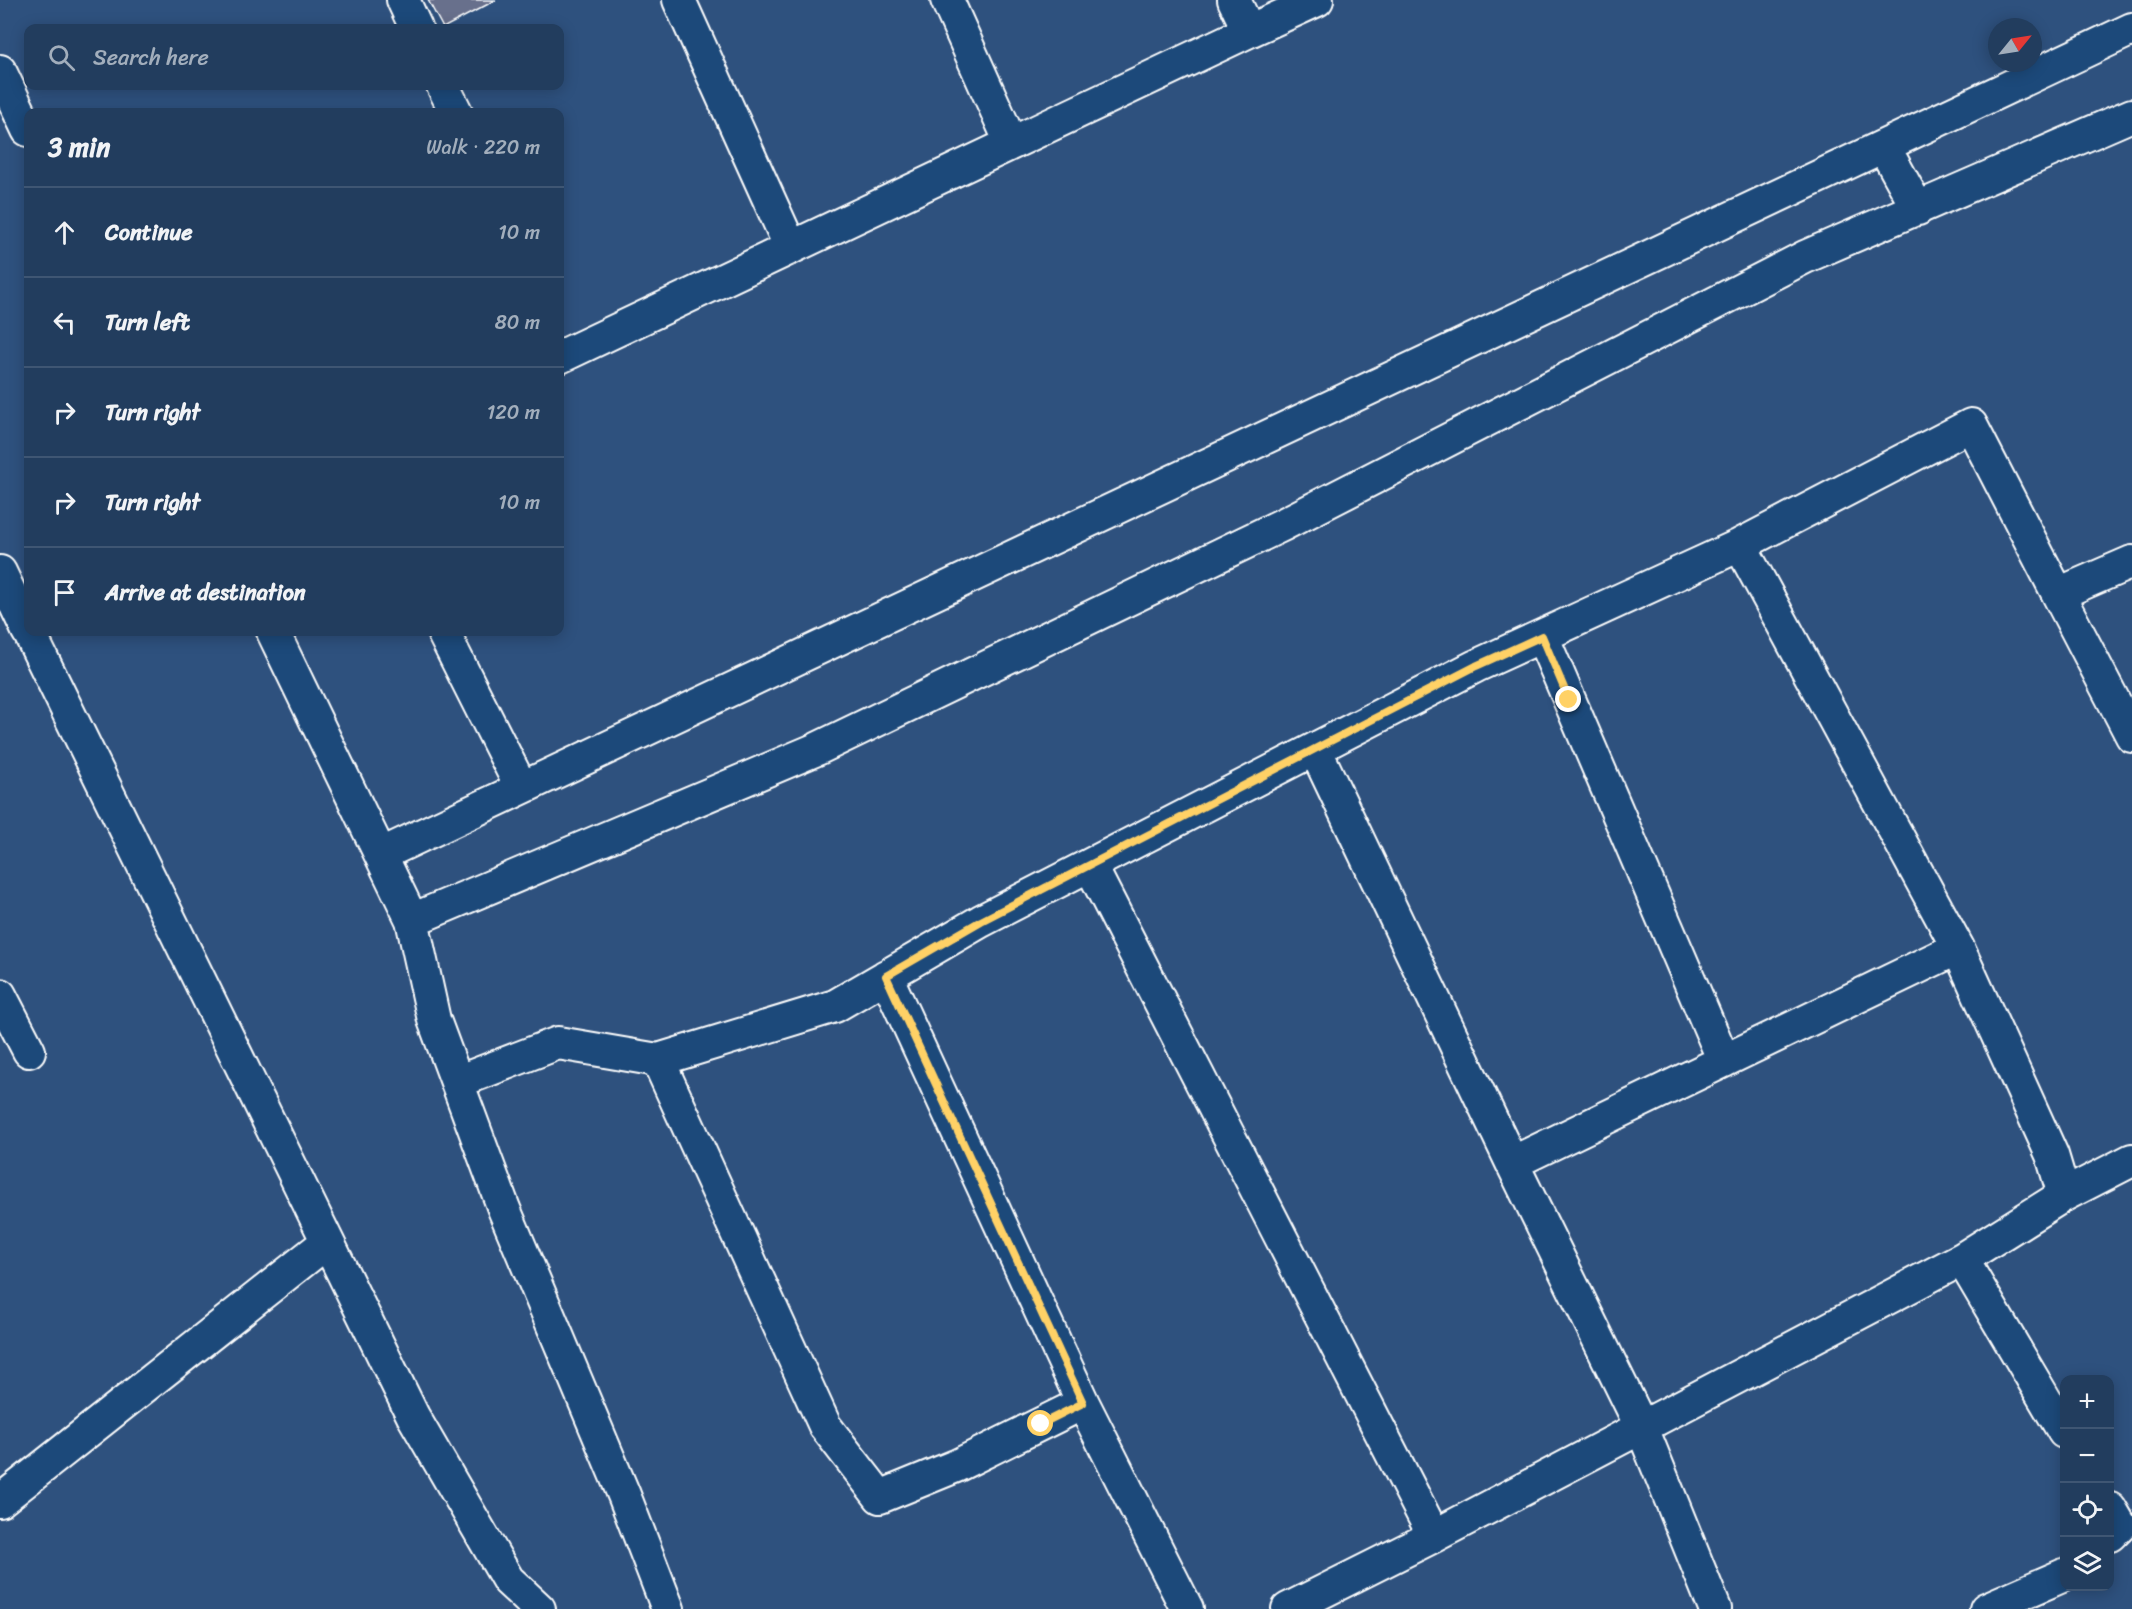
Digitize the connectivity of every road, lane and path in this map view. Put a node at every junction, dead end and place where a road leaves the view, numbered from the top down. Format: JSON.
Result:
{"nodes":[{"id":1,"x":403,"y":0,"type":"edge"},
{"id":2,"x":679,"y":0,"type":"edge"},
{"id":3,"x":947,"y":0,"type":"edge"},
{"id":4,"x":1234,"y":0,"type":"edge"},
{"id":5,"x":1317,"y":0,"type":"edge"},
{"id":6,"x":414,"y":24,"type":"edge"},
{"id":7,"x":2132,"y":29,"type":"edge"},
{"id":8,"x":1249,"y":31,"type":"junction"},
{"id":9,"x":0,"y":71,"type":"edge"},
{"id":10,"x":445,"y":90,"type":"edge"},
{"id":11,"x":454,"y":108,"type":"edge"},
{"id":12,"x":2132,"y":116,"type":"edge"},
{"id":13,"x":24,"y":122,"type":"edge"},
{"id":14,"x":1011,"y":143,"type":"junction"},
{"id":15,"x":1884,"y":147,"type":"junction"},
{"id":16,"x":1918,"y":209,"type":"junction"},
{"id":17,"x":791,"y":248,"type":"junction"},
{"id":18,"x":564,"y":346,"type":"edge"},
{"id":19,"x":1740,"y":545,"type":"junction"},
{"id":20,"x":2132,"y":562,"type":"edge"},
{"id":21,"x":0,"y":572,"type":"edge"},
{"id":22,"x":2058,"y":594,"type":"junction"},
{"id":23,"x":24,"y":621,"type":"edge"},
{"id":24,"x":31,"y":636,"type":"edge"},
{"id":25,"x":275,"y":636,"type":"edge"},
{"id":26,"x":445,"y":636,"type":"edge"},
{"id":27,"x":1542,"y":636,"type":"junction"},
{"id":28,"x":2132,"y":736,"type":"edge"},
{"id":29,"x":1314,"y":749,"type":"junction"},
{"id":30,"x":521,"y":787,"type":"junction"},
{"id":31,"x":382,"y":854,"type":"junction"},
{"id":32,"x":1090,"y":865,"type":"junction"},
{"id":33,"x":412,"y":920,"type":"junction"},
{"id":34,"x":1958,"y":948,"type":"junction"},
{"id":35,"x":886,"y":976,"type":"junction"},
{"id":36,"x":0,"y":995,"type":"edge"},
{"id":37,"x":28,"y":1051,"type":"dead end"},
{"id":38,"x":658,"y":1060,"type":"junction"},
{"id":39,"x":1724,"y":1061,"type":"junction"},
{"id":40,"x":457,"y":1082,"type":"junction"},
{"id":41,"x":2132,"y":1160,"type":"edge"},
{"id":42,"x":1512,"y":1163,"type":"junction"},
{"id":43,"x":2064,"y":1195,"type":"junction"},
{"id":44,"x":327,"y":1242,"type":"junction"},
{"id":45,"x":1962,"y":1258,"type":"junction"},
{"id":46,"x":1083,"y":1403,"type":"junction"},
{"id":47,"x":1642,"y":1428,"type":"junction"},
{"id":48,"x":2062,"y":1429,"type":"edge"},
{"id":49,"x":0,"y":1501,"type":"edge"},
{"id":50,"x":1434,"y":1536,"type":"junction"},
{"id":51,"x":2060,"y":1577,"type":"edge"},
{"id":52,"x":539,"y":1609,"type":"edge"},
{"id":53,"x":668,"y":1609,"type":"edge"},
{"id":54,"x":1187,"y":1609,"type":"edge"},
{"id":55,"x":1288,"y":1609,"type":"edge"},
{"id":56,"x":1715,"y":1609,"type":"edge"},
{"id":57,"x":1986,"y":1609,"type":"edge"}],
"edges":[{"from":1,"to":6,"type":"street"},
{"from":2,"to":17,"type":"street"},
{"from":3,"to":14,"type":"street"},
{"from":4,"to":8,"type":"street"},
{"from":5,"to":8,"type":"street"},
{"from":7,"to":15,"type":"street"},
{"from":8,"to":14,"type":"street"},
{"from":9,"to":13,"type":"street"},
{"from":10,"to":11,"type":"street"},
{"from":12,"to":16,"type":"street"},
{"from":14,"to":17,"type":"street"},
{"from":15,"to":16,"type":"street"},
{"from":15,"to":30,"type":"street"},
{"from":16,"to":33,"type":"street"},
{"from":17,"to":18,"type":"street"},
{"from":19,"to":22,"type":"street"},
{"from":19,"to":27,"type":"street"},
{"from":19,"to":34,"type":"street"},
{"from":20,"to":22,"type":"street"},
{"from":21,"to":23,"type":"street"},
{"from":22,"to":28,"type":"street"},
{"from":24,"to":44,"type":"street"},
{"from":25,"to":31,"type":"street"},
{"from":26,"to":30,"type":"street"},
{"from":27,"to":29,"type":"street"},
{"from":27,"to":39,"type":"street"},
{"from":29,"to":32,"type":"street"},
{"from":29,"to":42,"type":"street"},
{"from":30,"to":31,"type":"street"},
{"from":31,"to":33,"type":"street"},
{"from":32,"to":35,"type":"street"},
{"from":32,"to":50,"type":"street"},
{"from":33,"to":40,"type":"street"},
{"from":34,"to":39,"type":"street"},
{"from":34,"to":43,"type":"street"},
{"from":35,"to":38,"type":"street"},
{"from":35,"to":46,"type":"street"},
{"from":36,"to":37,"type":"street"},
{"from":38,"to":40,"type":"street"},
{"from":38,"to":46,"type":"street"},
{"from":39,"to":42,"type":"street"},
{"from":40,"to":53,"type":"street"},
{"from":41,"to":43,"type":"street"},
{"from":42,"to":47,"type":"street"},
{"from":43,"to":45,"type":"street"},
{"from":44,"to":49,"type":"street"},
{"from":44,"to":52,"type":"street"},
{"from":45,"to":47,"type":"street"},
{"from":45,"to":48,"type":"street"},
{"from":46,"to":54,"type":"street"},
{"from":47,"to":50,"type":"street"},
{"from":47,"to":56,"type":"street"},
{"from":50,"to":55,"type":"street"},
{"from":51,"to":57,"type":"street"}]}
